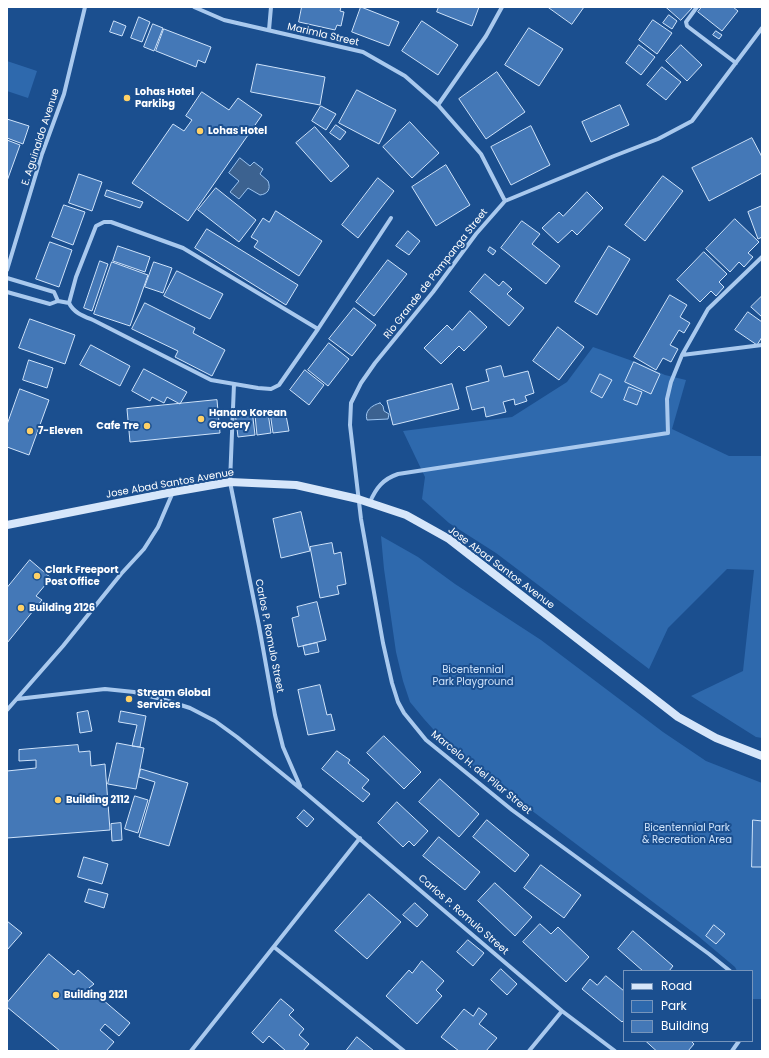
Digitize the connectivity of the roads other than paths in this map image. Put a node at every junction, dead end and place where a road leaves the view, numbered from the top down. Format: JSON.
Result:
{"nodes":[{"id":1,"x":85,"y":7,"type":"edge"},
{"id":2,"x":194,"y":7,"type":"edge"},
{"id":3,"x":271,"y":7,"type":"edge"},
{"id":4,"x":502,"y":7,"type":"edge"},
{"id":5,"x":697,"y":7,"type":"edge"},
{"id":6,"x":762,"y":28,"type":"edge"},
{"id":7,"x":269,"y":30,"type":"junction"},
{"id":8,"x":736,"y":63,"type":"junction"},
{"id":9,"x":438,"y":105,"type":"junction"},
{"id":10,"x":505,"y":201,"type":"junction"},
{"id":11,"x":391,"y":218,"type":"dead end"},
{"id":12,"x":762,"y":257,"type":"edge"},
{"id":13,"x":7,"y":270,"type":"edge"},
{"id":14,"x":7,"y":278,"type":"edge"},
{"id":15,"x":7,"y":292,"type":"edge"},
{"id":16,"x":58,"y":301,"type":"junction"},
{"id":17,"x":68,"y":304,"type":"junction"},
{"id":18,"x":318,"y":329,"type":"junction"},
{"id":19,"x":762,"y":345,"type":"edge"},
{"id":20,"x":682,"y":355,"type":"junction"},
{"id":21,"x":234,"y":384,"type":"junction"},
{"id":22,"x":230,"y":482,"type":"junction"},
{"id":23,"x":173,"y":492,"type":"junction"},
{"id":24,"x":358,"y":499,"type":"junction"},
{"id":25,"x":370,"y":502,"type":"junction"},
{"id":26,"x":7,"y":525,"type":"edge"},
{"id":27,"x":16,"y":699,"type":"junction"},
{"id":28,"x":7,"y":710,"type":"edge"},
{"id":29,"x":762,"y":756,"type":"edge"},
{"id":30,"x":301,"y":789,"type":"junction"},
{"id":31,"x":360,"y":838,"type":"junction"},
{"id":32,"x":274,"y":947,"type":"junction"},
{"id":33,"x":729,"y":970,"type":"edge"},
{"id":34,"x":562,"y":1010,"type":"junction"},
{"id":35,"x":738,"y":1042,"type":"edge"},
{"id":36,"x":194,"y":1050,"type":"edge"},
{"id":37,"x":404,"y":1051,"type":"edge"},
{"id":38,"x":529,"y":1051,"type":"edge"},
{"id":39,"x":615,"y":1051,"type":"edge"},
{"id":40,"x":732,"y":1051,"type":"edge"}],
"edges":[{"from":1,"to":13,"type":"street","name":"E. Aguinaldo Avenue"},
{"from":2,"to":7,"type":"street","name":"Marimla Street"},
{"from":3,"to":7,"type":"street"},
{"from":4,"to":9,"type":"street"},
{"from":5,"to":8,"type":"street"},
{"from":6,"to":8,"type":"street","name":"Rio Grande de Pampanga Street"},
{"from":7,"to":9,"type":"street","name":"Marimla Street"},
{"from":8,"to":10,"type":"street","name":"Rio Grande de Pampanga Street"},
{"from":9,"to":10,"type":"street","name":"Marimla Street"},
{"from":10,"to":24,"type":"street","name":"Rio Grande de Pampanga Street"},
{"from":11,"to":18,"type":"street"},
{"from":12,"to":20,"type":"street"},
{"from":14,"to":16,"type":"street"},
{"from":15,"to":16,"type":"street"},
{"from":16,"to":17,"type":"street"},
{"from":17,"to":18,"type":"street"},
{"from":17,"to":21,"type":"street"},
{"from":18,"to":21,"type":"street"},
{"from":19,"to":20,"type":"street"},
{"from":20,"to":25,"type":"street"},
{"from":21,"to":22,"type":"street","name":"Carlos P. Romulo Street"},
{"from":22,"to":23,"type":"main road","name":"Jose Abad Santos Avenue"},
{"from":22,"to":24,"type":"main road","name":"Jose Abad Santos Avenue"},
{"from":22,"to":30,"type":"street","name":"Carlos P. Romulo Street"},
{"from":23,"to":26,"type":"main road","name":"Jose Abad Santos Avenue"},
{"from":23,"to":27,"type":"street"},
{"from":24,"to":25,"type":"main road","name":"Jose Abad Santos Avenue"},
{"from":24,"to":33,"type":"street","name":"Marcelo H. del Pilar Street"},
{"from":25,"to":29,"type":"main road","name":"Jose Abad Santos Avenue"},
{"from":27,"to":28,"type":"street"},
{"from":27,"to":30,"type":"street","name":"Carlos P. Romulo Street"},
{"from":30,"to":31,"type":"street","name":"Carlos P. Romulo Street"},
{"from":31,"to":32,"type":"street"},
{"from":31,"to":34,"type":"street","name":"Carlos P. Romulo Street"},
{"from":32,"to":36,"type":"street"},
{"from":32,"to":37,"type":"street"},
{"from":34,"to":38,"type":"street"},
{"from":34,"to":39,"type":"street","name":"Carlos P. Romulo Street"},
{"from":35,"to":40,"type":"street"}]}
